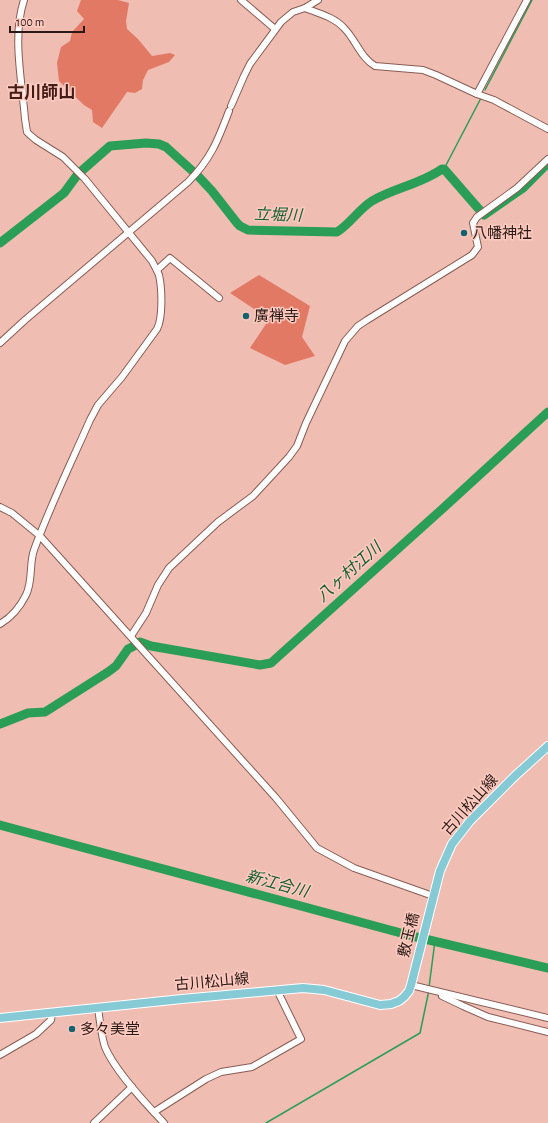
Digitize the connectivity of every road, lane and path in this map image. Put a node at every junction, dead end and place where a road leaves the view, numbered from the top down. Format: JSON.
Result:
{"nodes":[{"id":1,"x":24,"y":0,"type":"edge"},
{"id":2,"x":241,"y":0,"type":"edge"},
{"id":3,"x":318,"y":0,"type":"edge"},
{"id":4,"x":526,"y":0,"type":"edge"},
{"id":5,"x":305,"y":8,"type":"junction"},
{"id":6,"x":275,"y":29,"type":"junction"},
{"id":7,"x":477,"y":94,"type":"junction"},
{"id":8,"x":548,"y":129,"type":"edge"},
{"id":9,"x":548,"y":159,"type":"edge"},
{"id":10,"x":129,"y":233,"type":"junction"},
{"id":11,"x":157,"y":270,"type":"junction"},
{"id":12,"x":219,"y":298,"type":"dead end"},
{"id":13,"x":0,"y":343,"type":"edge"},
{"id":14,"x":0,"y":507,"type":"edge"},
{"id":15,"x":40,"y":536,"type":"junction"},
{"id":16,"x":0,"y":624,"type":"edge"},
{"id":17,"x":131,"y":636,"type":"junction"},
{"id":18,"x":548,"y":746,"type":"edge"},
{"id":19,"x":433,"y":896,"type":"junction"},
{"id":20,"x":411,"y":983,"type":"junction"},
{"id":21,"x":277,"y":990,"type":"junction"},
{"id":22,"x":434,"y":991,"type":"junction"},
{"id":23,"x":98,"y":1008,"type":"junction"},
{"id":24,"x":52,"y":1013,"type":"junction"},
{"id":25,"x":0,"y":1018,"type":"edge"},
{"id":26,"x":548,"y":1018,"type":"edge"},
{"id":27,"x":548,"y":1032,"type":"edge"},
{"id":28,"x":0,"y":1055,"type":"edge"},
{"id":29,"x":132,"y":1087,"type":"junction"},
{"id":30,"x":154,"y":1112,"type":"junction"},
{"id":31,"x":94,"y":1123,"type":"edge"},
{"id":32,"x":164,"y":1123,"type":"edge"}],
"edges":[{"from":1,"to":10,"type":"street"},
{"from":2,"to":6,"type":"street"},
{"from":3,"to":5,"type":"street"},
{"from":4,"to":7,"type":"street"},
{"from":5,"to":6,"type":"street"},
{"from":5,"to":7,"type":"street"},
{"from":6,"to":10,"type":"street"},
{"from":7,"to":8,"type":"street"},
{"from":9,"to":17,"type":"street"},
{"from":10,"to":11,"type":"street"},
{"from":10,"to":13,"type":"street"},
{"from":11,"to":12,"type":"street"},
{"from":11,"to":15,"type":"street"},
{"from":14,"to":15,"type":"street"},
{"from":15,"to":16,"type":"street"},
{"from":15,"to":17,"type":"street"},
{"from":17,"to":19,"type":"street"},
{"from":18,"to":19,"type":"main road","name":"古川松山線"},
{"from":19,"to":20,"type":"main road","name":"敷玉橋"},
{"from":20,"to":21,"type":"main road","name":"古川松山線"},
{"from":20,"to":22,"type":"street"},
{"from":21,"to":23,"type":"main road","name":"古川松山線"},
{"from":21,"to":30,"type":"street"},
{"from":22,"to":26,"type":"street"},
{"from":22,"to":27,"type":"street"},
{"from":23,"to":24,"type":"main road","name":"古川松山線"},
{"from":23,"to":29,"type":"street"},
{"from":24,"to":25,"type":"main road","name":"古川松山線"},
{"from":24,"to":28,"type":"street"},
{"from":29,"to":30,"type":"street"},
{"from":29,"to":31,"type":"street"},
{"from":30,"to":32,"type":"street"}]}
